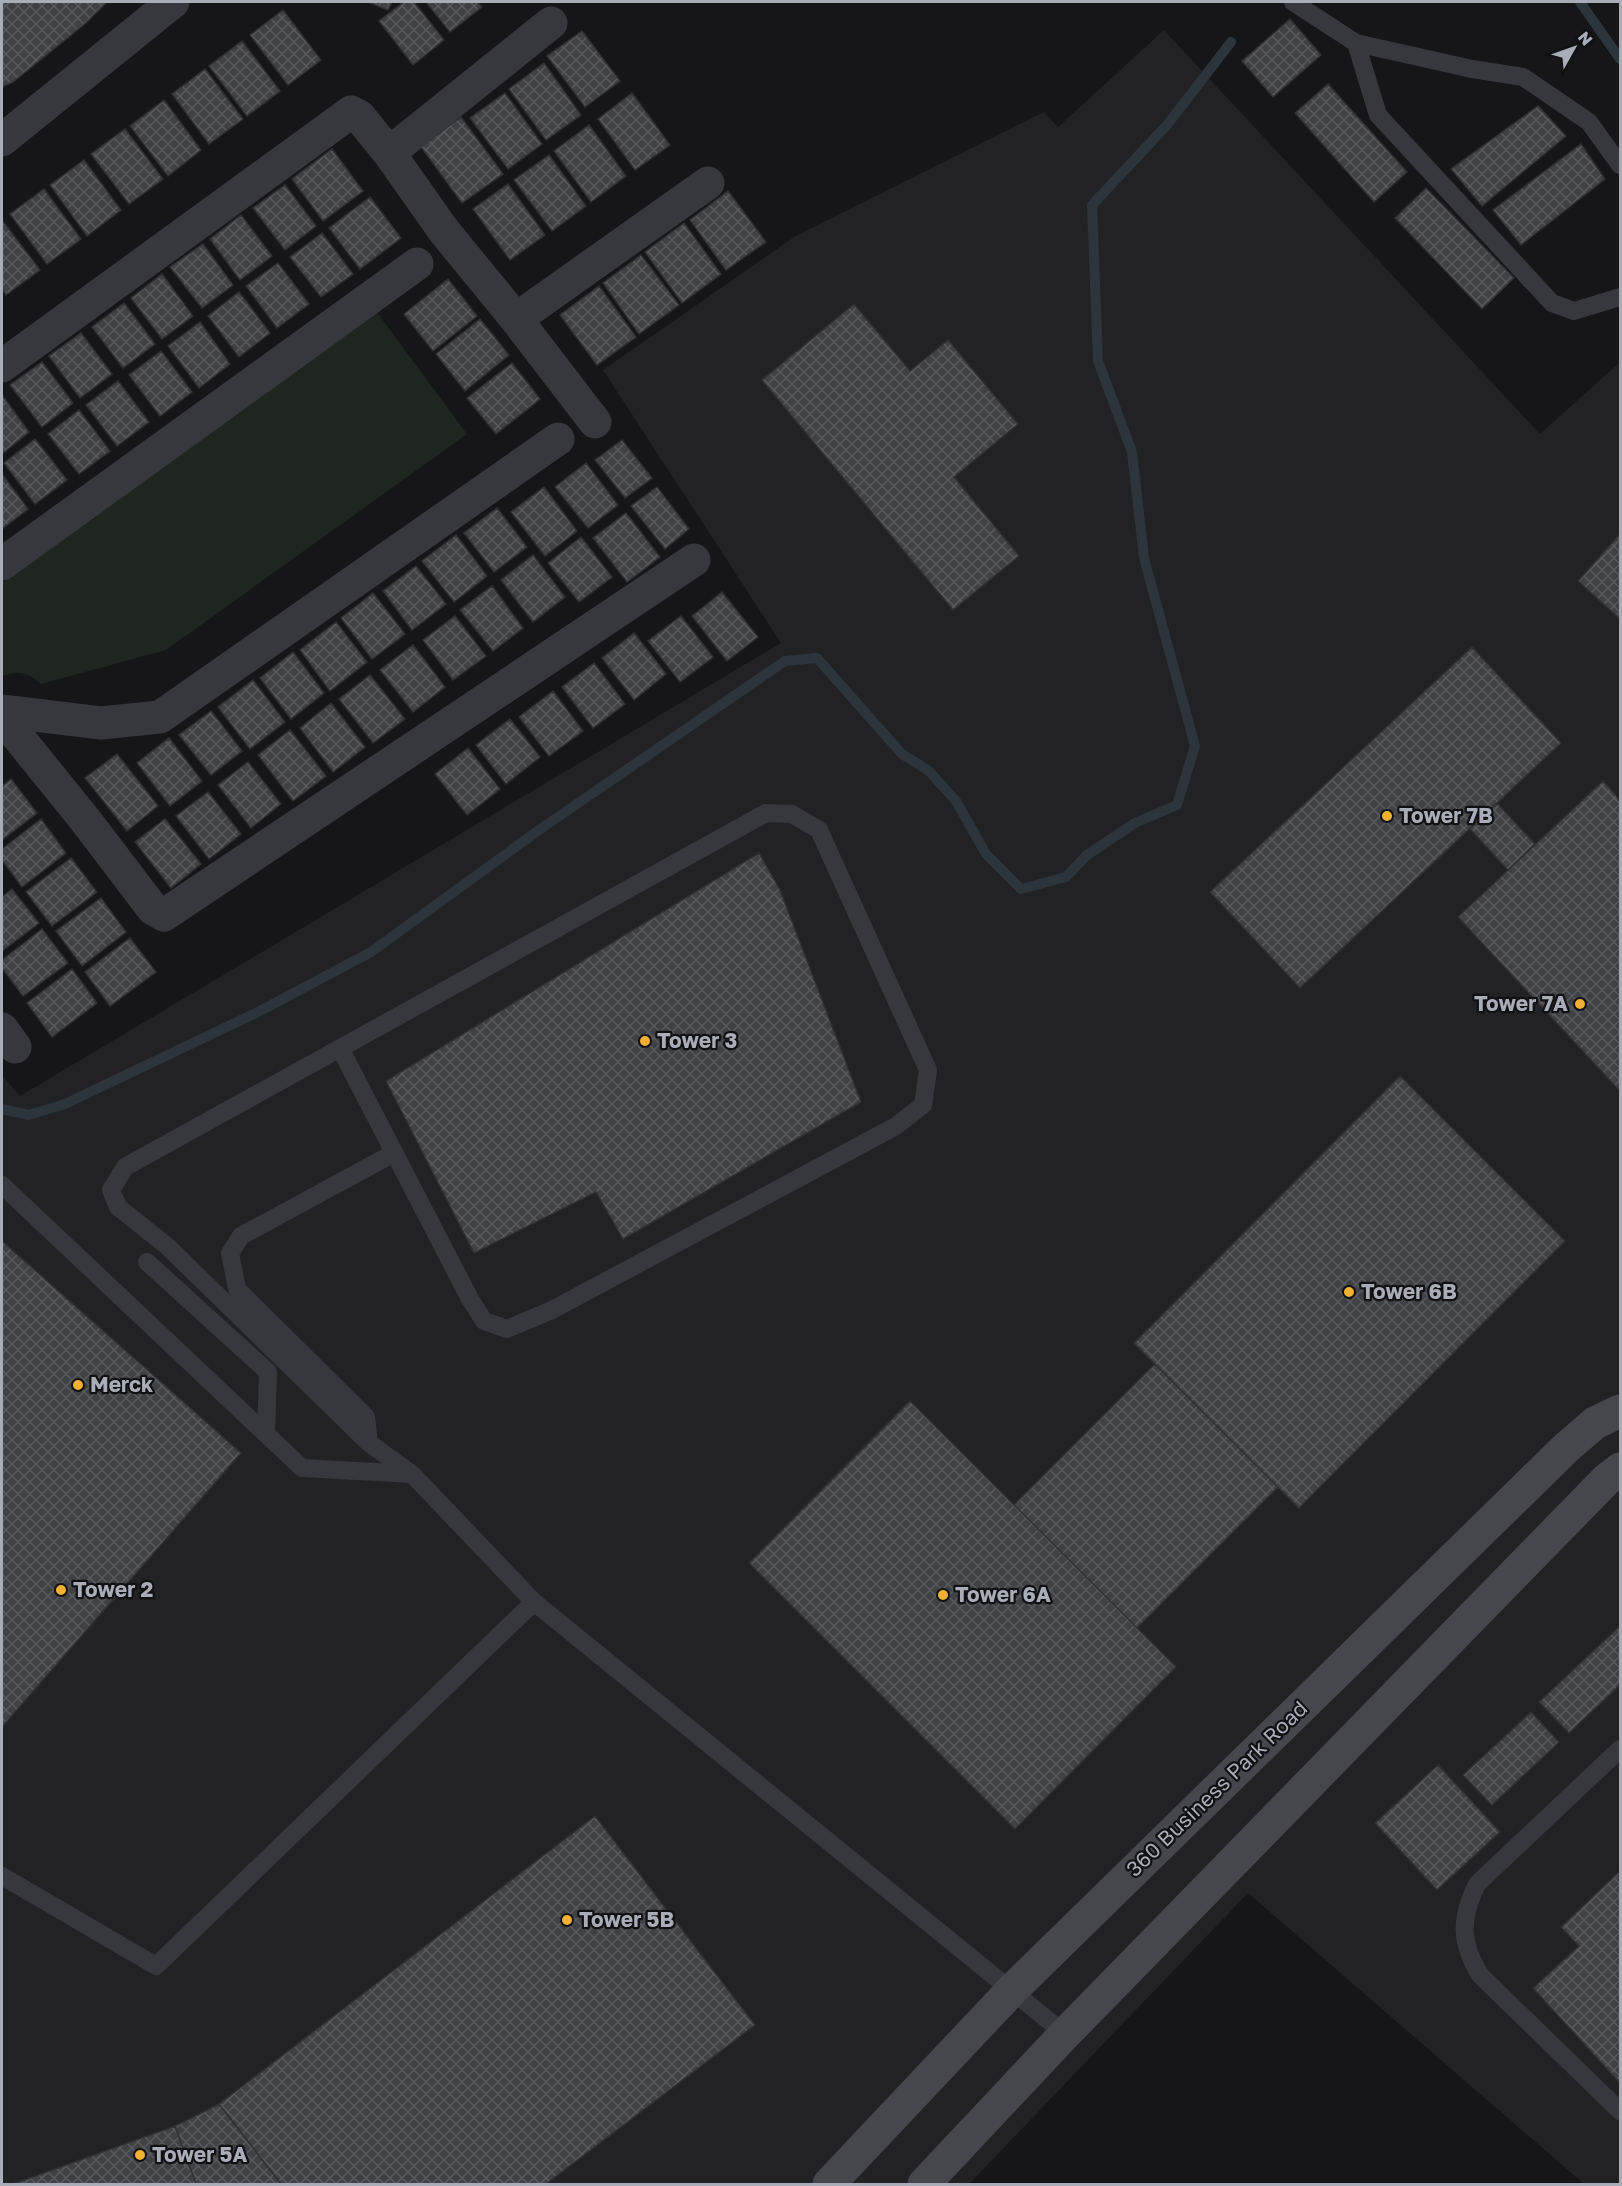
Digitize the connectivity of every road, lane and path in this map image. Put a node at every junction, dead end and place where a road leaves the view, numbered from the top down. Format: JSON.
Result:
{"nodes":[{"id":1,"x":173,"y":2,"type":"edge"},
{"id":2,"x":1293,"y":2,"type":"edge"},
{"id":3,"x":551,"y":23,"type":"dead end"},
{"id":4,"x":1356,"y":43,"type":"junction"},
{"id":5,"x":2,"y":140,"type":"edge"},
{"id":6,"x":389,"y":153,"type":"junction"},
{"id":7,"x":1620,"y":165,"type":"edge"},
{"id":8,"x":708,"y":183,"type":"dead end"},
{"id":9,"x":417,"y":264,"type":"dead end"},
{"id":10,"x":1620,"y":297,"type":"edge"},
{"id":11,"x":516,"y":319,"type":"junction"},
{"id":12,"x":2,"y":366,"type":"edge"},
{"id":13,"x":595,"y":422,"type":"dead end"},
{"id":14,"x":558,"y":439,"type":"dead end"},
{"id":15,"x":694,"y":560,"type":"dead end"},
{"id":16,"x":2,"y":564,"type":"edge"},
{"id":17,"x":2,"y":711,"type":"edge"},
{"id":18,"x":2,"y":717,"type":"edge"},
{"id":19,"x":340,"y":1048,"type":"junction"},
{"id":20,"x":394,"y":1153,"type":"junction"},
{"id":21,"x":2,"y":1185,"type":"edge"},
{"id":22,"x":147,"y":1262,"type":"dead end"},
{"id":23,"x":1620,"y":1411,"type":"edge"},
{"id":24,"x":266,"y":1434,"type":"junction"},
{"id":25,"x":369,"y":1443,"type":"junction"},
{"id":26,"x":1620,"y":1469,"type":"edge"},
{"id":27,"x":412,"y":1474,"type":"junction"},
{"id":28,"x":534,"y":1602,"type":"junction"},
{"id":29,"x":1620,"y":1749,"type":"edge"},
{"id":30,"x":2,"y":1876,"type":"edge"},
{"id":31,"x":1012,"y":1990,"type":"junction"},
{"id":32,"x":1065,"y":2034,"type":"junction"},
{"id":33,"x":1620,"y":2111,"type":"edge"},
{"id":34,"x":829,"y":2184,"type":"edge"},
{"id":35,"x":924,"y":2184,"type":"edge"}],
"edges":[{"from":1,"to":5,"type":"street"},
{"from":2,"to":4,"type":"lane"},
{"from":3,"to":6,"type":"street"},
{"from":4,"to":7,"type":"lane"},
{"from":4,"to":10,"type":"lane"},
{"from":6,"to":11,"type":"street"},
{"from":6,"to":12,"type":"street"},
{"from":8,"to":11,"type":"street"},
{"from":9,"to":16,"type":"street"},
{"from":11,"to":13,"type":"street"},
{"from":14,"to":17,"type":"street"},
{"from":15,"to":18,"type":"street"},
{"from":19,"to":20,"type":"lane"},
{"from":19,"to":20,"type":"lane"},
{"from":19,"to":25,"type":"lane"},
{"from":20,"to":25,"type":"lane"},
{"from":21,"to":24,"type":"lane"},
{"from":22,"to":24,"type":"lane"},
{"from":23,"to":31,"type":"main road","name":"360 Business Park Road"},
{"from":24,"to":27,"type":"lane"},
{"from":25,"to":27,"type":"lane"},
{"from":26,"to":32,"type":"main road"},
{"from":27,"to":28,"type":"lane"},
{"from":28,"to":30,"type":"lane"},
{"from":28,"to":31,"type":"lane"},
{"from":29,"to":33,"type":"lane"},
{"from":31,"to":32,"type":"lane"},
{"from":31,"to":34,"type":"main road","name":"360 Business Park Road"},
{"from":32,"to":35,"type":"main road"}]}
